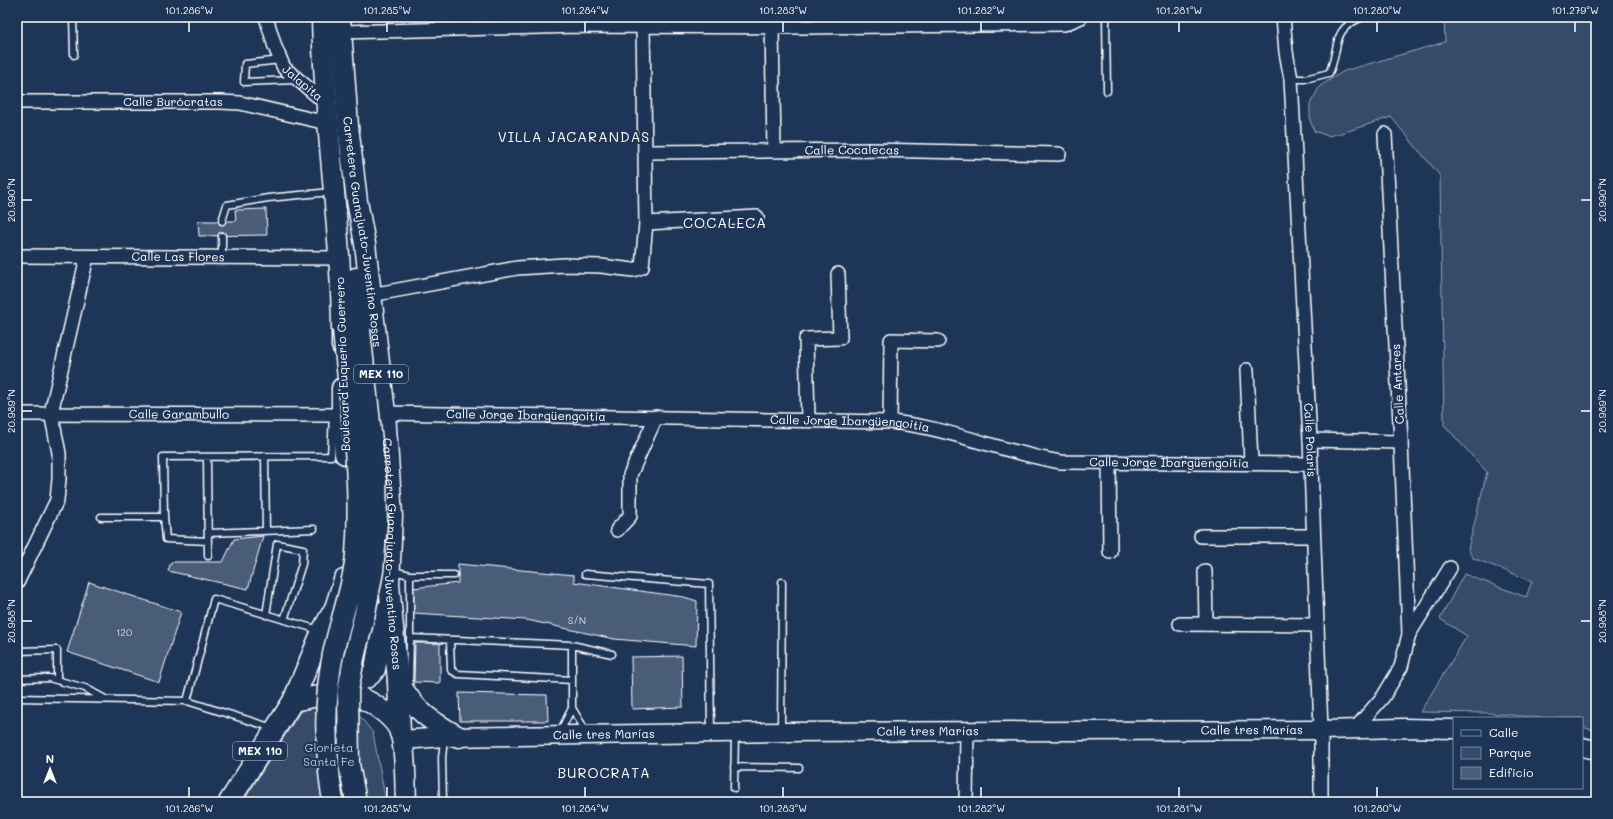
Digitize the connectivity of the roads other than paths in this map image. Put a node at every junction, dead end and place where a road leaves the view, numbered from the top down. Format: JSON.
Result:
{"nodes":[{"id":1,"x":73,"y":17,"type":"edge"},
{"id":2,"x":266,"y":17,"type":"edge"},
{"id":3,"x":322,"y":17,"type":"edge"},
{"id":4,"x":1081,"y":17,"type":"edge"},
{"id":5,"x":1106,"y":17,"type":"edge"},
{"id":6,"x":1283,"y":17,"type":"edge"},
{"id":7,"x":1363,"y":17,"type":"edge"},
{"id":8,"x":341,"y":24,"type":"edge"},
{"id":9,"x":643,"y":25,"type":"junction"},
{"id":10,"x":772,"y":26,"type":"junction"},
{"id":11,"x":74,"y":55,"type":"dead end"},
{"id":12,"x":281,"y":60,"type":"junction"},
{"id":13,"x":298,"y":79,"type":"junction"},
{"id":14,"x":1290,"y":79,"type":"junction"},
{"id":15,"x":1107,"y":91,"type":"dead end"},
{"id":16,"x":17,"y":102,"type":"edge"},
{"id":17,"x":326,"y":103,"type":"junction"},
{"id":18,"x":327,"y":123,"type":"junction"},
{"id":19,"x":1385,"y":134,"type":"dead end"},
{"id":20,"x":774,"y":151,"type":"junction"},
{"id":21,"x":645,"y":152,"type":"junction"},
{"id":22,"x":1059,"y":154,"type":"dead end"},
{"id":23,"x":334,"y":192,"type":"junction"},
{"id":24,"x":357,"y":201,"type":"junction"},
{"id":25,"x":757,"y":217,"type":"dead end"},
{"id":26,"x":222,"y":221,"type":"dead end"},
{"id":27,"x":646,"y":223,"type":"junction"},
{"id":28,"x":222,"y":236,"type":"dead end"},
{"id":29,"x":17,"y":256,"type":"edge"},
{"id":30,"x":87,"y":257,"type":"junction"},
{"id":31,"x":222,"y":257,"type":"junction"},
{"id":32,"x":339,"y":258,"type":"junction"},
{"id":33,"x":838,"y":274,"type":"dead end"},
{"id":34,"x":371,"y":295,"type":"junction"},
{"id":35,"x":352,"y":330,"type":"junction"},
{"id":36,"x":938,"y":340,"type":"dead end"},
{"id":37,"x":1247,"y":370,"type":"dead end"},
{"id":38,"x":385,"y":413,"type":"junction"},
{"id":39,"x":17,"y":414,"type":"edge"},
{"id":40,"x":51,"y":414,"type":"junction"},
{"id":41,"x":337,"y":415,"type":"junction"},
{"id":42,"x":656,"y":417,"type":"junction"},
{"id":43,"x":808,"y":420,"type":"junction"},
{"id":44,"x":890,"y":422,"type":"junction"},
{"id":45,"x":1310,"y":440,"type":"junction"},
{"id":46,"x":1401,"y":442,"type":"junction"},
{"id":47,"x":265,"y":456,"type":"junction"},
{"id":48,"x":207,"y":457,"type":"junction"},
{"id":49,"x":1109,"y":462,"type":"junction"},
{"id":50,"x":1251,"y":463,"type":"junction"},
{"id":51,"x":1310,"y":464,"type":"junction"},
{"id":52,"x":101,"y":517,"type":"dead end"},
{"id":53,"x":164,"y":517,"type":"junction"},
{"id":54,"x":314,"y":529,"type":"dead end"},
{"id":55,"x":617,"y":530,"type":"dead end"},
{"id":56,"x":266,"y":531,"type":"junction"},
{"id":57,"x":208,"y":532,"type":"junction"},
{"id":58,"x":1201,"y":536,"type":"dead end"},
{"id":59,"x":1313,"y":536,"type":"junction"},
{"id":60,"x":208,"y":541,"type":"junction"},
{"id":61,"x":1110,"y":552,"type":"dead end"},
{"id":62,"x":208,"y":556,"type":"dead end"},
{"id":63,"x":348,"y":556,"type":"junction"},
{"id":64,"x":1450,"y":568,"type":"dead end"},
{"id":65,"x":1205,"y":571,"type":"dead end"},
{"id":66,"x":585,"y":574,"type":"dead end"},
{"id":67,"x":410,"y":575,"type":"junction"},
{"id":68,"x":454,"y":575,"type":"dead end"},
{"id":69,"x":389,"y":577,"type":"junction"},
{"id":70,"x":782,"y":582,"type":"dead end"},
{"id":71,"x":17,"y":583,"type":"edge"},
{"id":72,"x":266,"y":614,"type":"junction"},
{"id":73,"x":284,"y":620,"type":"junction"},
{"id":74,"x":1180,"y":624,"type":"dead end"},
{"id":75,"x":1206,"y":624,"type":"junction"},
{"id":76,"x":1317,"y":626,"type":"junction"},
{"id":77,"x":322,"y":631,"type":"junction"},
{"id":78,"x":1409,"y":634,"type":"junction"},
{"id":79,"x":410,"y":638,"type":"junction"},
{"id":80,"x":450,"y":640,"type":"junction"},
{"id":81,"x":572,"y":645,"type":"junction"},
{"id":82,"x":17,"y":651,"type":"edge"},
{"id":83,"x":612,"y":654,"type":"dead end"},
{"id":84,"x":17,"y":679,"type":"edge"},
{"id":85,"x":57,"y":680,"type":"junction"},
{"id":86,"x":572,"y":680,"type":"junction"},
{"id":87,"x":398,"y":681,"type":"junction"},
{"id":88,"x":17,"y":698,"type":"edge"},
{"id":89,"x":108,"y":700,"type":"junction"},
{"id":90,"x":409,"y":700,"type":"junction"},
{"id":91,"x":187,"y":701,"type":"junction"},
{"id":92,"x":292,"y":701,"type":"junction"},
{"id":93,"x":572,"y":708,"type":"junction"},
{"id":94,"x":274,"y":728,"type":"junction"},
{"id":95,"x":1453,"y":729,"type":"edge"},
{"id":96,"x":1321,"y":730,"type":"junction"},
{"id":97,"x":1354,"y":730,"type":"junction"},
{"id":98,"x":781,"y":732,"type":"junction"},
{"id":99,"x":967,"y":732,"type":"junction"},
{"id":100,"x":711,"y":733,"type":"junction"},
{"id":101,"x":735,"y":733,"type":"junction"},
{"id":102,"x":559,"y":735,"type":"junction"},
{"id":103,"x":588,"y":735,"type":"junction"},
{"id":104,"x":401,"y":736,"type":"junction"},
{"id":105,"x":452,"y":737,"type":"junction"},
{"id":106,"x":734,"y":767,"type":"junction"},
{"id":107,"x":799,"y":768,"type":"dead end"},
{"id":108,"x":734,"y":788,"type":"dead end"},
{"id":109,"x":229,"y":802,"type":"edge"},
{"id":110,"x":333,"y":802,"type":"edge"},
{"id":111,"x":356,"y":802,"type":"edge"},
{"id":112,"x":406,"y":802,"type":"edge"},
{"id":113,"x":443,"y":802,"type":"edge"},
{"id":114,"x":966,"y":802,"type":"edge"},
{"id":115,"x":1321,"y":802,"type":"edge"}],
"edges":[{"from":1,"to":11,"type":"lane"},
{"from":2,"to":12,"type":"street","name":"Jalapita"},
{"from":3,"to":17,"type":"main road","name":"Boulevard Euquerio Guerrero","number":"MEX 110"},
{"from":4,"to":10,"type":"street"},
{"from":5,"to":15,"type":"lane"},
{"from":6,"to":14,"type":"street","name":"Calle Polaris"},
{"from":7,"to":14,"type":"lane"},
{"from":8,"to":9,"type":"street"},
{"from":8,"to":24,"type":"main road","name":"Carretera Guanajuato-Juventino Rosas","number":"MEX 110"},
{"from":9,"to":10,"type":"street"},
{"from":9,"to":21,"type":"street"},
{"from":10,"to":20,"type":"street"},
{"from":12,"to":13,"type":"street","name":"Jalapita"},
{"from":12,"to":13,"type":"lane"},
{"from":13,"to":17,"type":"street","name":"Jalapita"},
{"from":14,"to":45,"type":"street","name":"Calle Polaris"},
{"from":16,"to":18,"type":"street","name":"Calle Burócratas"},
{"from":17,"to":18,"type":"main road","name":"Boulevard Euquerio Guerrero","number":"MEX 110"},
{"from":18,"to":23,"type":"main road","name":"Boulevard Euquerio Guerrero","number":"MEX 110"},
{"from":19,"to":46,"type":"street","name":"Calle Antares"},
{"from":20,"to":21,"type":"street","name":"Calle Cocalecas"},
{"from":20,"to":22,"type":"street","name":"Calle Cocalecas"},
{"from":21,"to":27,"type":"street"},
{"from":23,"to":26,"type":"lane"},
{"from":23,"to":32,"type":"main road","name":"Boulevard Euquerio Guerrero","number":"MEX 110"},
{"from":24,"to":34,"type":"main road","name":"Carretera Guanajuato-Juventino Rosas","number":"MEX 110"},
{"from":24,"to":35,"type":"main road"},
{"from":25,"to":27,"type":"street"},
{"from":27,"to":34,"type":"street"},
{"from":28,"to":31,"type":"lane"},
{"from":29,"to":30,"type":"street","name":"Calle Las Flores"},
{"from":30,"to":31,"type":"street","name":"Calle Las Flores"},
{"from":30,"to":40,"type":"street"},
{"from":31,"to":32,"type":"street","name":"Calle Las Flores"},
{"from":32,"to":35,"type":"main road","name":"Boulevard Euquerio Guerrero","number":"MEX 110"},
{"from":33,"to":43,"type":"street"},
{"from":34,"to":38,"type":"main road","name":"Carretera Guanajuato-Juventino Rosas","number":"MEX 110"},
{"from":35,"to":41,"type":"main road","name":"Boulevard Euquerio Guerrero","number":"MEX 110"},
{"from":35,"to":110,"type":"main road","bridge":true},
{"from":35,"to":111,"type":"main road","bridge":true},
{"from":36,"to":44,"type":"street"},
{"from":37,"to":50,"type":"street"},
{"from":38,"to":42,"type":"street","name":"Calle Jorge Ibargüengoitia"},
{"from":38,"to":69,"type":"main road","name":"Carretera Guanajuato-Juventino Rosas","number":"MEX 110"},
{"from":39,"to":40,"type":"street","name":"Calle Garambullo"},
{"from":40,"to":41,"type":"street","name":"Calle Garambullo"},
{"from":40,"to":71,"type":"street"},
{"from":41,"to":47,"type":"lane"},
{"from":41,"to":63,"type":"main road","name":"Boulevard Euquerio Guerrero","number":"MEX 110"},
{"from":42,"to":43,"type":"street","name":"Calle Jorge Ibargüengoitia"},
{"from":42,"to":55,"type":"street"},
{"from":43,"to":44,"type":"street","name":"Calle Jorge Ibargüengoitia"},
{"from":44,"to":49,"type":"street","name":"Calle Jorge Ibargüengoitia"},
{"from":45,"to":46,"type":"street"},
{"from":45,"to":51,"type":"street","name":"Calle Polaris"},
{"from":46,"to":78,"type":"street","name":"Calle Antares"},
{"from":47,"to":48,"type":"lane"},
{"from":47,"to":56,"type":"lane"},
{"from":48,"to":53,"type":"lane"},
{"from":48,"to":57,"type":"lane"},
{"from":49,"to":50,"type":"street","name":"Calle Jorge Ibargüengoitia"},
{"from":49,"to":61,"type":"street"},
{"from":50,"to":51,"type":"street","name":"Calle Jorge Ibargüengoitia"},
{"from":51,"to":59,"type":"street","name":"Calle Polaris"},
{"from":52,"to":53,"type":"lane"},
{"from":53,"to":60,"type":"lane"},
{"from":54,"to":56,"type":"lane"},
{"from":56,"to":57,"type":"lane"},
{"from":57,"to":60,"type":"lane"},
{"from":58,"to":59,"type":"street"},
{"from":59,"to":76,"type":"street","name":"Calle Polaris"},
{"from":60,"to":62,"type":"lane"},
{"from":63,"to":69,"type":"main road"},
{"from":63,"to":77,"type":"main road","name":"Boulevard Euquerio Guerrero","number":"MEX 110"},
{"from":64,"to":78,"type":"street","name":"Calle Antares"},
{"from":65,"to":75,"type":"street"},
{"from":66,"to":100,"type":"lane"},
{"from":67,"to":68,"type":"lane"},
{"from":67,"to":69,"type":"lane"},
{"from":67,"to":79,"type":"lane"},
{"from":69,"to":87,"type":"main road","name":"Carretera Guanajuato-Juventino Rosas","number":"MEX 110"},
{"from":70,"to":98,"type":"lane"},
{"from":72,"to":73,"type":"lane"},
{"from":72,"to":73,"type":"lane"},
{"from":72,"to":91,"type":"lane"},
{"from":73,"to":77,"type":"lane"},
{"from":74,"to":75,"type":"street"},
{"from":75,"to":76,"type":"street"},
{"from":76,"to":96,"type":"street","name":"Calle Polaris"},
{"from":77,"to":92,"type":"main road","name":"Boulevard Euquerio Guerrero","number":"MEX 110"},
{"from":78,"to":97,"type":"street","name":"Calle Antares"},
{"from":79,"to":80,"type":"lane"},
{"from":79,"to":90,"type":"lane"},
{"from":80,"to":81,"type":"lane"},
{"from":80,"to":86,"type":"lane"},
{"from":81,"to":83,"type":"lane"},
{"from":81,"to":86,"type":"lane"},
{"from":82,"to":85,"type":"lane"},
{"from":84,"to":85,"type":"lane"},
{"from":85,"to":89,"type":"lane"},
{"from":86,"to":93,"type":"lane"},
{"from":87,"to":90,"type":"main road"},
{"from":87,"to":104,"type":"main road","name":"Carretera Guanajuato-Juventino Rosas","number":"MEX 110"},
{"from":88,"to":89,"type":"lane"},
{"from":89,"to":91,"type":"lane"},
{"from":90,"to":105,"type":"main road"},
{"from":91,"to":94,"type":"lane"},
{"from":92,"to":94,"type":"main road","number":"MEX 110"},
{"from":92,"to":104,"type":"main road","number":"MEX 110"},
{"from":93,"to":102,"type":"lane"},
{"from":93,"to":103,"type":"lane"},
{"from":94,"to":109,"type":"main road","number":"MEX 110"},
{"from":95,"to":97,"type":"main road","name":"Calle tres Marías"},
{"from":96,"to":97,"type":"main road","name":"Calle tres Marías"},
{"from":96,"to":99,"type":"main road","name":"Calle tres Marías"},
{"from":96,"to":115,"type":"street","name":"Calle Polaris"},
{"from":98,"to":99,"type":"main road","name":"Calle tres Marías"},
{"from":98,"to":101,"type":"main road","name":"Calle tres Marías"},
{"from":99,"to":114,"type":"street"},
{"from":100,"to":101,"type":"main road","name":"Calle tres Marías"},
{"from":100,"to":103,"type":"main road","name":"Calle tres Marías"},
{"from":101,"to":106,"type":"lane"},
{"from":102,"to":103,"type":"main road","name":"Calle tres Marías"},
{"from":102,"to":105,"type":"main road","name":"Calle tres Marías"},
{"from":104,"to":105,"type":"main road","name":"Calle tres Marías"},
{"from":104,"to":112,"type":"main road","number":"MEX 110"},
{"from":105,"to":113,"type":"lane"},
{"from":106,"to":107,"type":"lane"},
{"from":106,"to":108,"type":"lane"}]}
